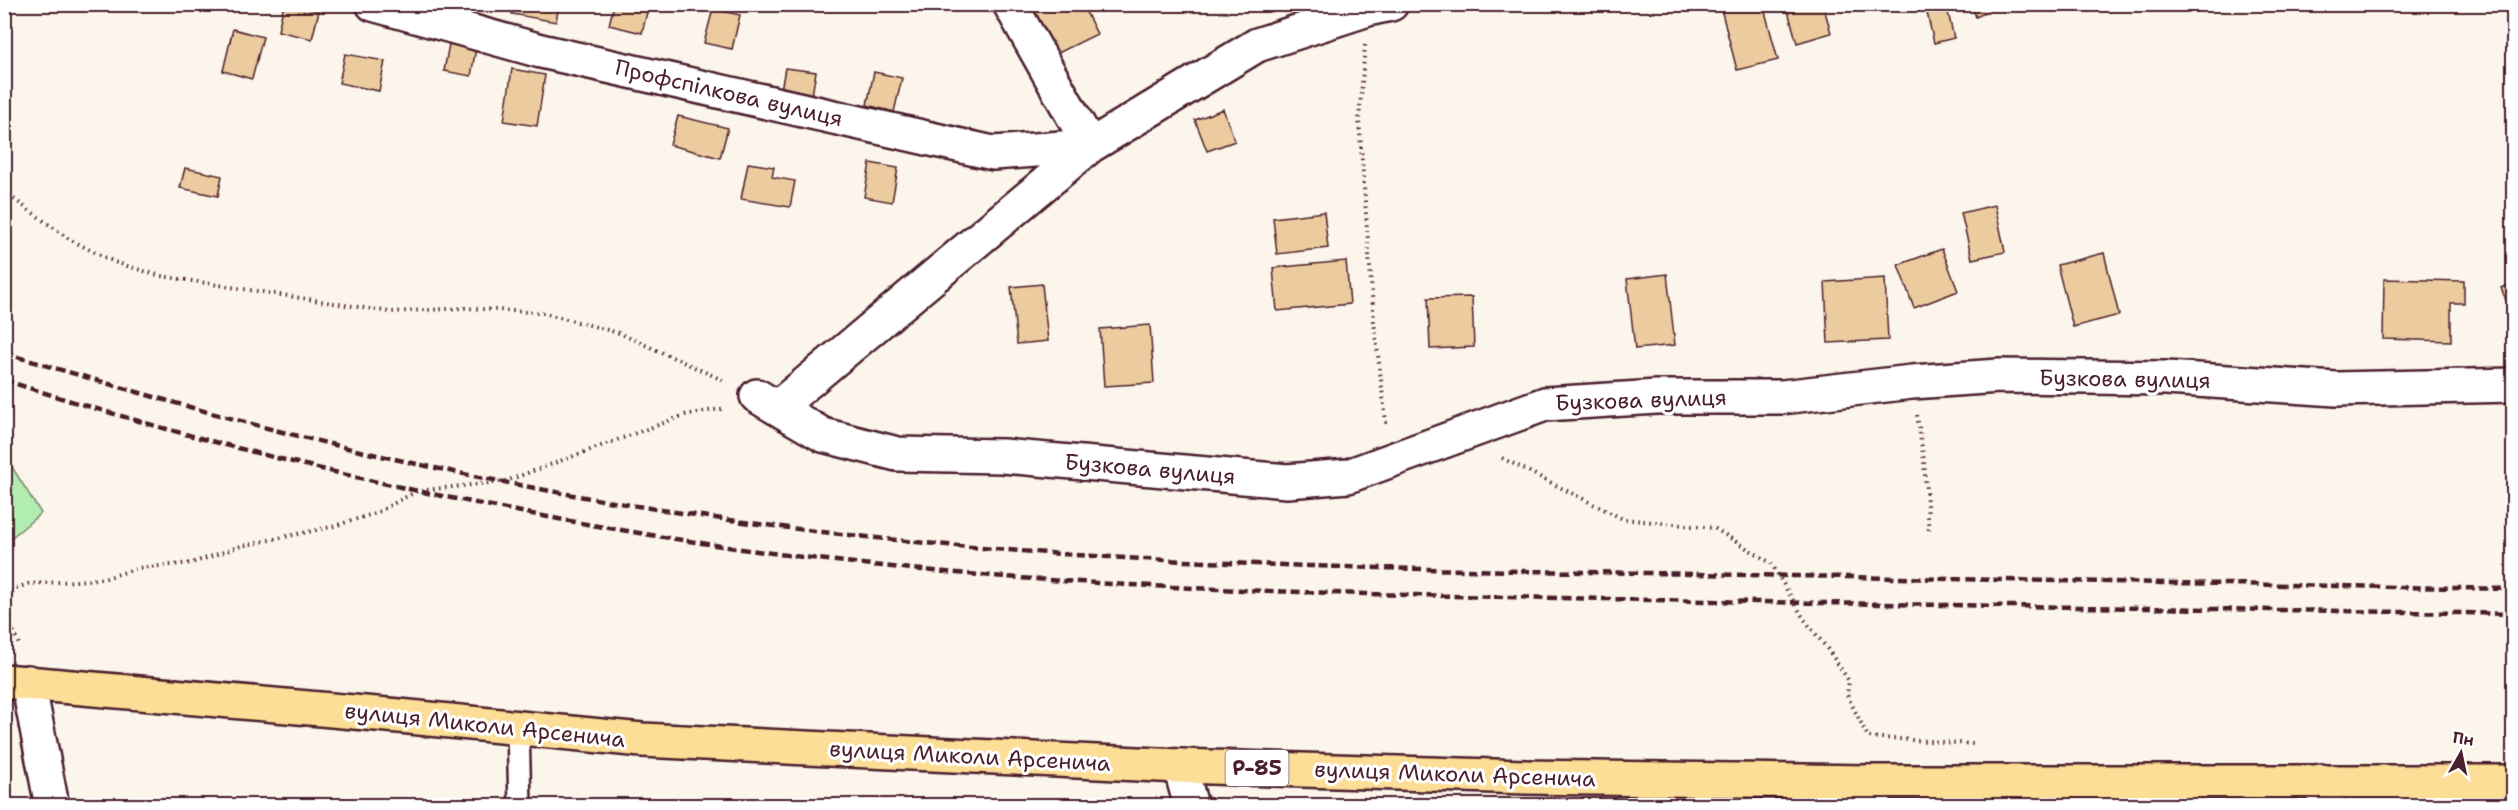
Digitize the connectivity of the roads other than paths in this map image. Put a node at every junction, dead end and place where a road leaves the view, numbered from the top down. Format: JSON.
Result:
{"nodes":[{"id":1,"x":373,"y":4,"type":"edge"},
{"id":2,"x":1010,"y":4,"type":"edge"},
{"id":3,"x":1380,"y":7,"type":"edge"},
{"id":4,"x":1090,"y":146,"type":"junction"},
{"id":5,"x":2514,"y":385,"type":"edge"},
{"id":6,"x":768,"y":401,"type":"joint"},
{"id":7,"x":16,"y":681,"type":"edge"},
{"id":8,"x":518,"y":728,"type":"junction"},
{"id":9,"x":1180,"y":766,"type":"junction"},
{"id":10,"x":2514,"y":782,"type":"edge"},
{"id":11,"x":2324,"y":793,"type":"edge"},
{"id":12,"x":1872,"y":794,"type":"edge"},
{"id":13,"x":52,"y":806,"type":"edge"},
{"id":14,"x":520,"y":806,"type":"edge"},
{"id":15,"x":1191,"y":806,"type":"edge"}],
"edges":[{"from":1,"to":4,"type":"street","name":"Профспілкова вулиця"},
{"from":2,"to":4,"type":"street"},
{"from":3,"to":4,"type":"street","name":"Профспілкова вулиця"},
{"from":4,"to":6,"type":"street","name":"Профспілкова вулиця"},
{"from":5,"to":6,"type":"street","name":"Бузкова вулиця"},
{"from":7,"to":8,"type":"main road","name":"вулиця Миколи Арсенича","number":"Р-85"},
{"from":7,"to":13,"type":"street"},
{"from":8,"to":9,"type":"main road","name":"вулиця Миколи Арсенича","number":"Р-85"},
{"from":8,"to":14,"type":"lane"},
{"from":9,"to":12,"type":"main road","name":"вулиця Миколи Арсенича","number":"Р-85"},
{"from":9,"to":15,"type":"street"},
{"from":10,"to":11,"type":"main road","name":"вулиця Миколи Арсенича","number":"Р-85"},
{"from":11,"to":12,"type":"main road","name":"вулиця Миколи Арсенича","number":"Р-85"}]}
